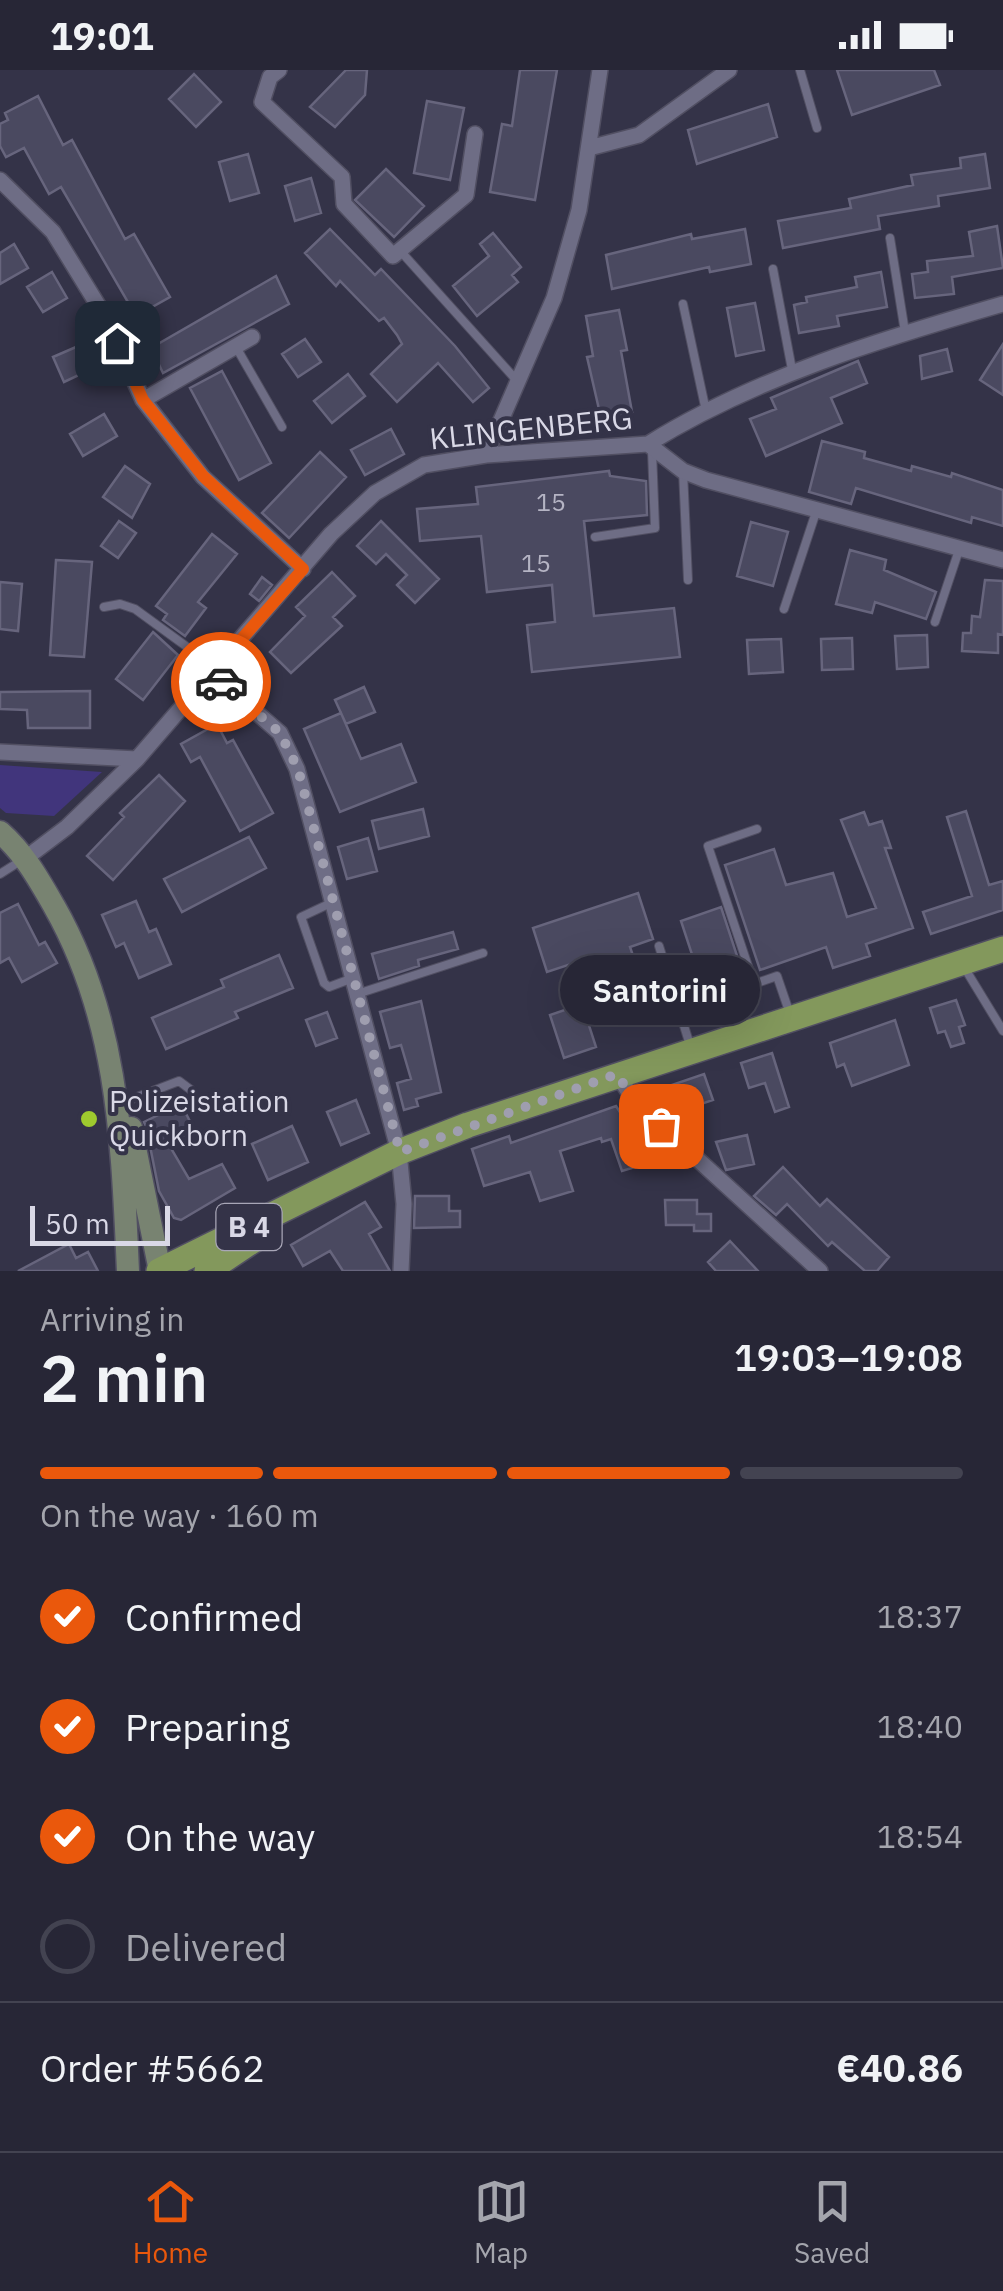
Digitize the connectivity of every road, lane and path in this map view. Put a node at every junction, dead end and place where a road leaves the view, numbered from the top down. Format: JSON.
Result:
{"nodes":[{"id":1,"x":279,"y":70,"type":"edge"},
{"id":2,"x":600,"y":70,"type":"edge"},
{"id":3,"x":729,"y":70,"type":"edge"},
{"id":4,"x":800,"y":70,"type":"edge"},
{"id":5,"x":818,"y":128,"type":"dead end"},
{"id":6,"x":474,"y":134,"type":"dead end"},
{"id":7,"x":588,"y":148,"type":"junction"},
{"id":8,"x":0,"y":180,"type":"edge"},
{"id":9,"x":890,"y":238,"type":"dead end"},
{"id":10,"x":404,"y":255,"type":"dead end"},
{"id":11,"x":772,"y":268,"type":"dead end"},
{"id":12,"x":682,"y":304,"type":"dead end"},
{"id":13,"x":1003,"y":304,"type":"edge"},
{"id":14,"x":905,"y":332,"type":"junction"},
{"id":15,"x":252,"y":337,"type":"dead end"},
{"id":16,"x":236,"y":346,"type":"junction"},
{"id":17,"x":793,"y":374,"type":"junction"},
{"id":18,"x":519,"y":384,"type":"junction"},
{"id":19,"x":143,"y":400,"type":"junction"},
{"id":20,"x":706,"y":411,"type":"junction"},
{"id":21,"x":282,"y":427,"type":"dead end"},
{"id":22,"x":650,"y":445,"type":"junction"},
{"id":23,"x":486,"y":455,"type":"junction"},
{"id":24,"x":683,"y":471,"type":"junction"},
{"id":25,"x":818,"y":506,"type":"junction"},
{"id":26,"x":595,"y":537,"type":"dead end"},
{"id":27,"x":960,"y":547,"type":"junction"},
{"id":28,"x":1003,"y":560,"type":"edge"},
{"id":29,"x":303,"y":569,"type":"junction"},
{"id":30,"x":688,"y":580,"type":"dead end"},
{"id":31,"x":104,"y":607,"type":"dead end"},
{"id":32,"x":784,"y":609,"type":"dead end"},
{"id":33,"x":935,"y":622,"type":"dead end"},
{"id":34,"x":214,"y":671,"type":"junction"},
{"id":35,"x":0,"y":752,"type":"edge"},
{"id":36,"x":137,"y":759,"type":"junction"},
{"id":37,"x":757,"y":830,"type":"dead end"},
{"id":38,"x":10,"y":845,"type":"edge"},
{"id":39,"x":0,"y":874,"type":"edge"},
{"id":40,"x":333,"y":902,"type":"junction"},
{"id":41,"x":660,"y":946,"type":"dead end"},
{"id":42,"x":1003,"y":949,"type":"edge"},
{"id":43,"x":483,"y":953,"type":"dead end"},
{"id":44,"x":962,"y":963,"type":"junction"},
{"id":45,"x":355,"y":986,"type":"junction"},
{"id":46,"x":791,"y":1018,"type":"junction"},
{"id":47,"x":1003,"y":1031,"type":"edge"},
{"id":48,"x":692,"y":1050,"type":"junction"},
{"id":49,"x":617,"y":1074,"type":"junction"},
{"id":50,"x":192,"y":1090,"type":"dead end"},
{"id":51,"x":120,"y":1109,"type":"junction"},
{"id":52,"x":400,"y":1152,"type":"junction"},
{"id":53,"x":337,"y":1185,"type":"junction"},
{"id":54,"x":128,"y":1271,"type":"edge"},
{"id":55,"x":160,"y":1271,"type":"edge"},
{"id":56,"x":207,"y":1271,"type":"edge"},
{"id":57,"x":400,"y":1271,"type":"edge"},
{"id":58,"x":820,"y":1271,"type":"edge"}],
"edges":[{"from":1,"to":6,"type":"street"},
{"from":2,"to":7,"type":"street"},
{"from":3,"to":7,"type":"street"},
{"from":4,"to":5,"type":"lane"},
{"from":7,"to":18,"type":"street"},
{"from":8,"to":19,"type":"street"},
{"from":9,"to":14,"type":"lane"},
{"from":10,"to":18,"type":"lane"},
{"from":11,"to":17,"type":"lane"},
{"from":12,"to":20,"type":"lane"},
{"from":13,"to":14,"type":"street"},
{"from":14,"to":17,"type":"street"},
{"from":15,"to":16,"type":"street"},
{"from":16,"to":19,"type":"street"},
{"from":16,"to":21,"type":"lane"},
{"from":17,"to":20,"type":"street"},
{"from":18,"to":23,"type":"street"},
{"from":19,"to":29,"type":"street"},
{"from":20,"to":22,"type":"street"},
{"from":22,"to":23,"type":"street","name":"KLINGENBERG"},
{"from":22,"to":24,"type":"street","name":"KLINGENBERG"},
{"from":22,"to":26,"type":"lane"},
{"from":23,"to":29,"type":"street","name":"KLINGENBERG"},
{"from":24,"to":25,"type":"street","name":"KLINGENBERG"},
{"from":24,"to":30,"type":"lane"},
{"from":25,"to":27,"type":"street","name":"KLINGENBERG"},
{"from":25,"to":32,"type":"lane"},
{"from":27,"to":28,"type":"street","name":"KLINGENBERG"},
{"from":27,"to":33,"type":"lane"},
{"from":29,"to":34,"type":"street","name":"KLINGENBERG"},
{"from":31,"to":34,"type":"lane"},
{"from":34,"to":36,"type":"street","name":"KLINGENBERG"},
{"from":34,"to":40,"type":"street"},
{"from":35,"to":36,"type":"street"},
{"from":36,"to":38,"type":"street","name":"KLINGENBERG"},
{"from":37,"to":46,"type":"lane"},
{"from":38,"to":39,"type":"lane"},
{"from":38,"to":51,"type":"main road"},
{"from":40,"to":45,"type":"street"},
{"from":40,"to":45,"type":"lane"},
{"from":41,"to":48,"type":"lane"},
{"from":42,"to":44,"type":"main road","number":"B 4"},
{"from":43,"to":45,"type":"lane"},
{"from":44,"to":46,"type":"main road","number":"B 4"},
{"from":44,"to":47,"type":"lane"},
{"from":45,"to":52,"type":"street"},
{"from":46,"to":48,"type":"main road","number":"B 4"},
{"from":48,"to":49,"type":"main road","number":"B 4"},
{"from":49,"to":52,"type":"main road","number":"B 4"},
{"from":49,"to":58,"type":"street"},
{"from":50,"to":51,"type":"lane"},
{"from":51,"to":54,"type":"main road"},
{"from":51,"to":55,"type":"main road"},
{"from":52,"to":53,"type":"main road","number":"B 4"},
{"from":52,"to":57,"type":"street"},
{"from":53,"to":55,"type":"main road","number":"B 4"},
{"from":53,"to":56,"type":"main road","number":"B 4"}]}
